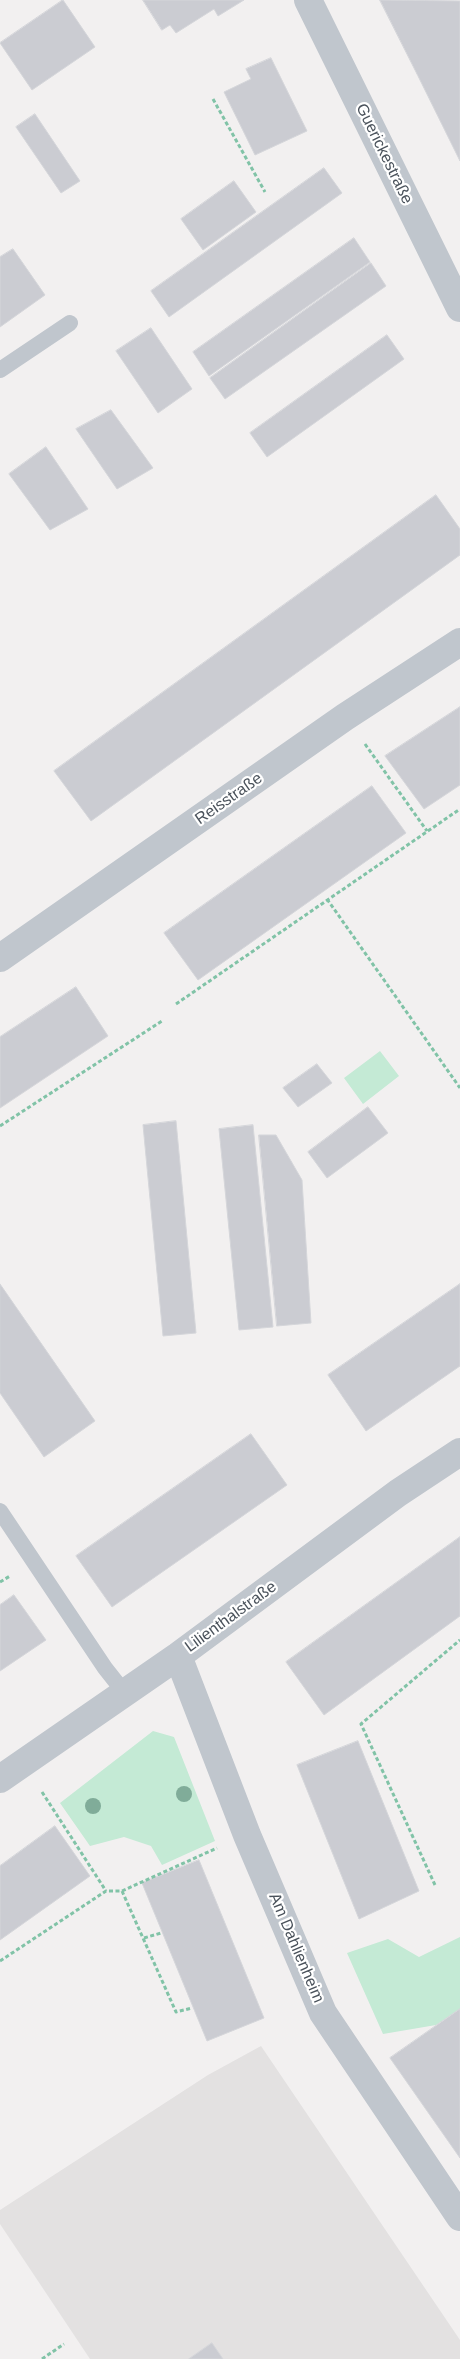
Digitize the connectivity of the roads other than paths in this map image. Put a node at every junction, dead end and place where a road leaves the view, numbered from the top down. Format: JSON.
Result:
{"nodes":[{"id":1,"x":308,"y":0,"type":"edge"},
{"id":2,"x":460,"y":308,"type":"edge"},
{"id":3,"x":70,"y":323,"type":"dead end"},
{"id":4,"x":0,"y":370,"type":"edge"},
{"id":5,"x":460,"y":642,"type":"edge"},
{"id":6,"x":0,"y":958,"type":"edge"},
{"id":7,"x":460,"y":1452,"type":"edge"},
{"id":8,"x":0,"y":1511,"type":"edge"},
{"id":9,"x":178,"y":1656,"type":"junction"},
{"id":10,"x":124,"y":1692,"type":"junction"},
{"id":11,"x":0,"y":1779,"type":"edge"},
{"id":12,"x":460,"y":2217,"type":"edge"}],
"edges":[{"from":1,"to":2,"type":"street","name":"Guerickestraße"},
{"from":3,"to":4,"type":"lane"},
{"from":5,"to":6,"type":"street","name":"Reisstraße"},
{"from":7,"to":9,"type":"street","name":"Lilienthalstraße"},
{"from":8,"to":10,"type":"lane"},
{"from":9,"to":10,"type":"street","name":"Lilienthalstraße"},
{"from":9,"to":12,"type":"street","name":"Am Dahlienheim"},
{"from":10,"to":11,"type":"street","name":"Lilienthalstraße"}]}
